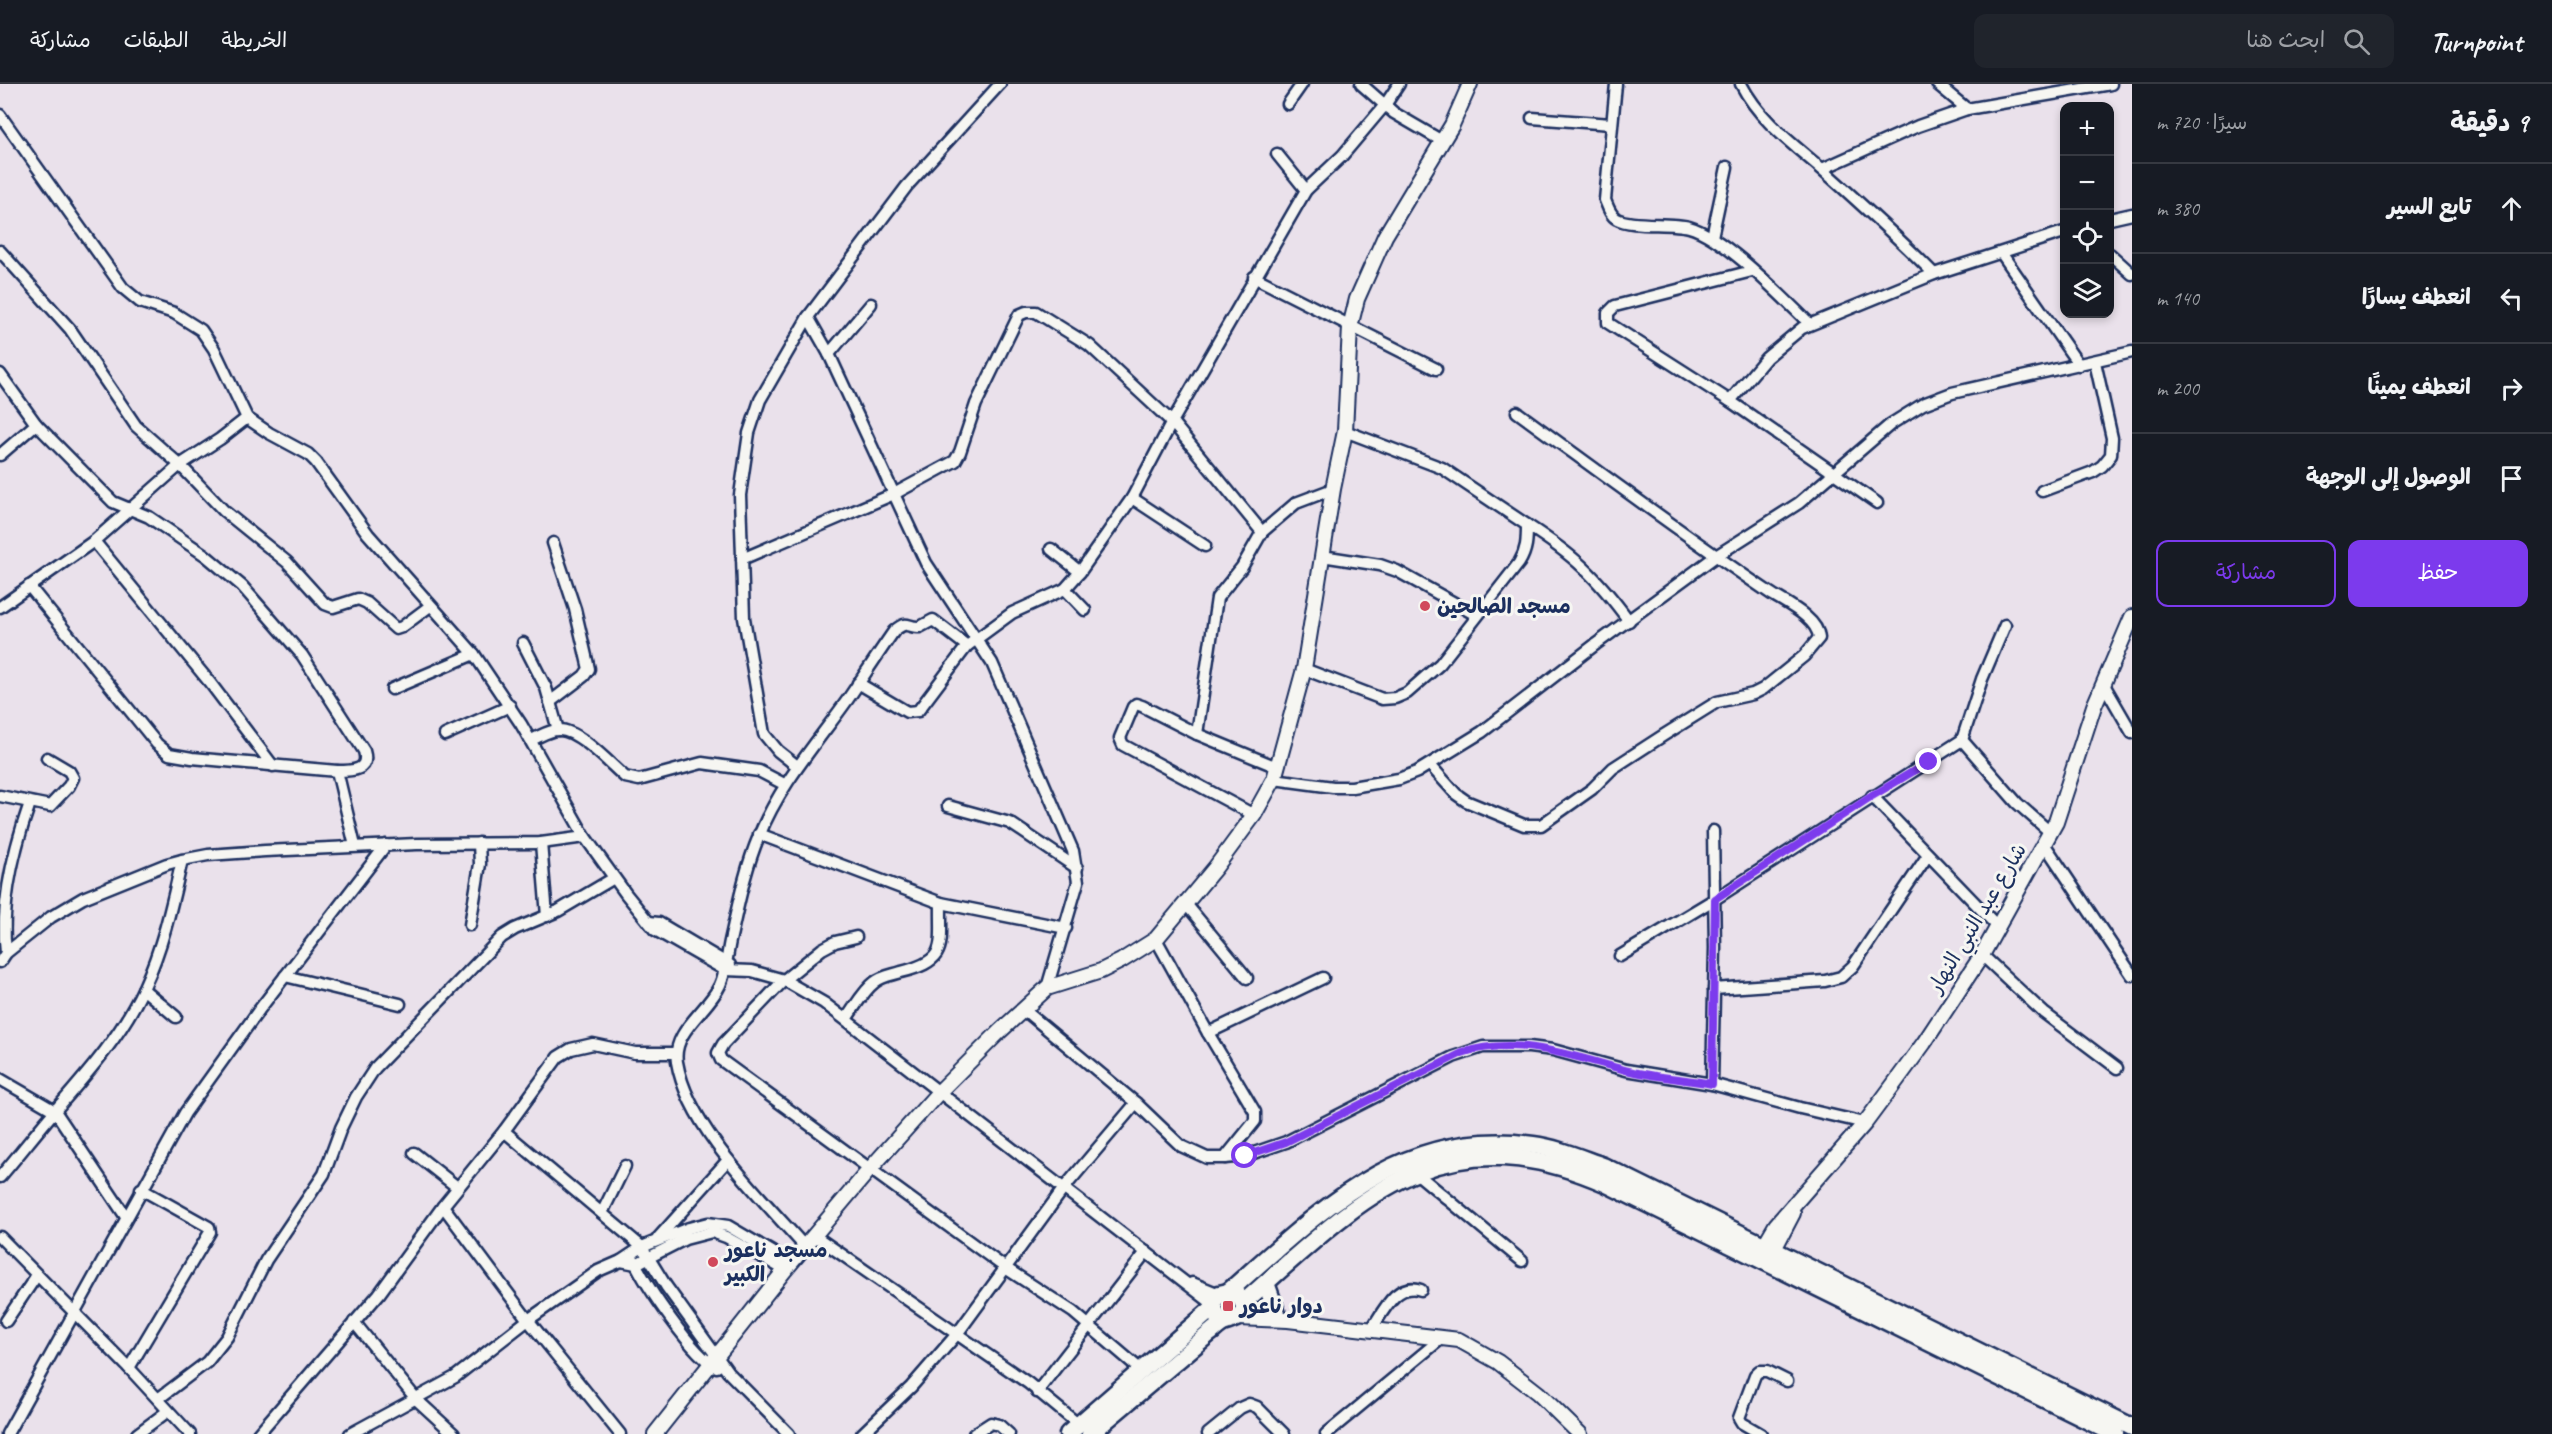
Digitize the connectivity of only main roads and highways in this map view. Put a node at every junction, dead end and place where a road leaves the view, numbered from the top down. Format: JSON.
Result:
{"nodes":[{"id":1,"x":1765,"y":1254,"type":"junction"},
{"id":2,"x":1266,"y":1282,"type":"junction"},
{"id":3,"x":1218,"y":1299,"type":"junction"},
{"id":4,"x":1237,"y":1312,"type":"junction"},
{"id":5,"x":1283,"y":1317,"type":"road end"},
{"id":6,"x":2132,"y":1427,"type":"edge"},
{"id":7,"x":1079,"y":1431,"type":"edge"},
{"id":8,"x":2115,"y":1434,"type":"edge"}],
"edges":[{"from":1,"to":2,"type":"main road"},
{"from":1,"to":3,"type":"main road"},
{"from":1,"to":6,"type":"main road"},
{"from":1,"to":8,"type":"main road"},
{"from":2,"to":4,"type":"main road"},
{"from":2,"to":5,"type":"main road"},
{"from":3,"to":4,"type":"main road"},
{"from":3,"to":4,"type":"main road"},
{"from":3,"to":7,"type":"main road"},
{"from":4,"to":7,"type":"main road"}]}
